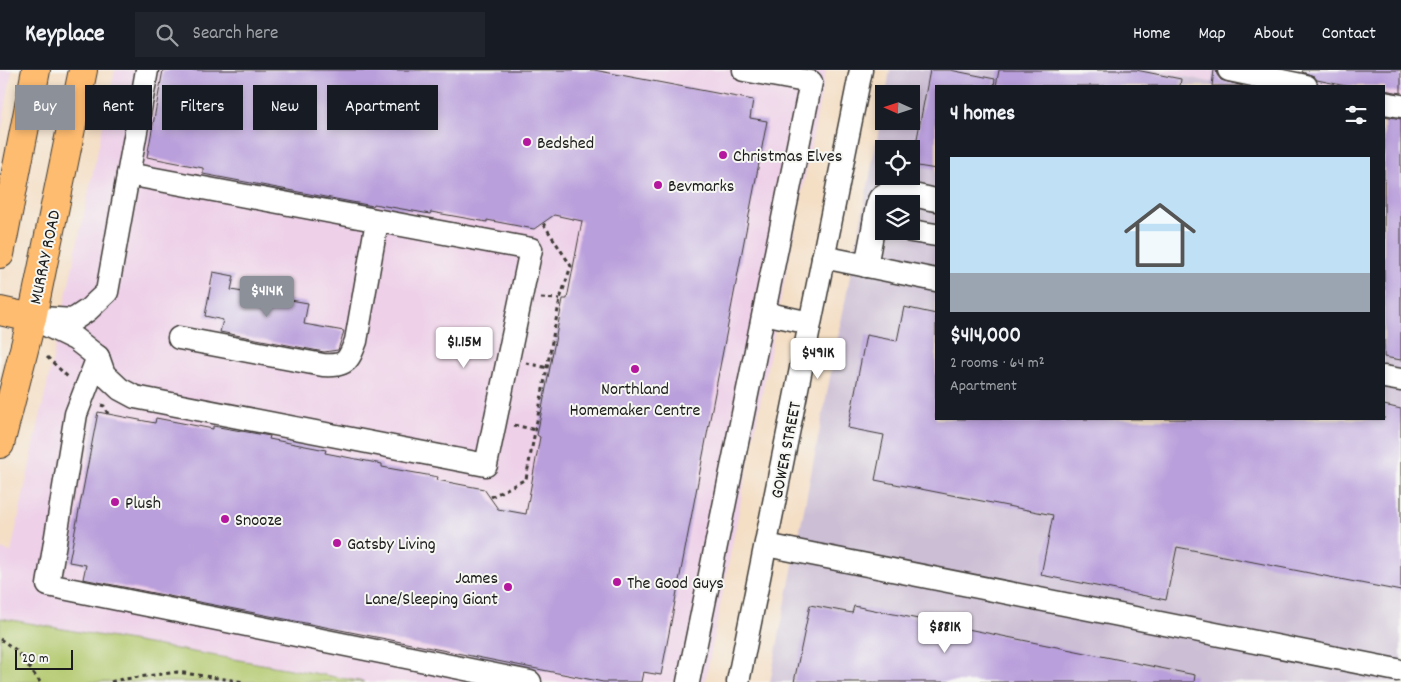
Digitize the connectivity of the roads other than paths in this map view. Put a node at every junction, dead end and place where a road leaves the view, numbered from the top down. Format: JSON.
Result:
{"nodes":[{"id":1,"x":36,"y":70,"type":"edge"},
{"id":2,"x":83,"y":70,"type":"edge"},
{"id":3,"x":146,"y":70,"type":"edge"},
{"id":4,"x":744,"y":70,"type":"edge"},
{"id":5,"x":861,"y":70,"type":"edge"},
{"id":6,"x":1229,"y":70,"type":"edge"},
{"id":7,"x":1301,"y":85,"type":"edge"},
{"id":8,"x":1385,"y":103,"type":"edge"},
{"id":9,"x":1401,"y":106,"type":"edge"},
{"id":10,"x":128,"y":174,"type":"junction"},
{"id":11,"x":884,"y":195,"type":"edge"},
{"id":12,"x":910,"y":195,"type":"edge"},
{"id":13,"x":920,"y":197,"type":"edge"},
{"id":14,"x":935,"y":200,"type":"edge"},
{"id":15,"x":377,"y":221,"type":"junction"},
{"id":16,"x":920,"y":232,"type":"edge"},
{"id":17,"x":935,"y":235,"type":"edge"},
{"id":18,"x":875,"y":238,"type":"edge"},
{"id":19,"x":0,"y":254,"type":"edge"},
{"id":20,"x":823,"y":257,"type":"junction"},
{"id":21,"x":866,"y":266,"type":"junction"},
{"id":22,"x":935,"y":280,"type":"edge"},
{"id":23,"x":0,"y":311,"type":"edge"},
{"id":24,"x":764,"y":313,"type":"junction"},
{"id":25,"x":32,"y":318,"type":"junction"},
{"id":26,"x":810,"y":323,"type":"junction"},
{"id":27,"x":179,"y":338,"type":"dead end"},
{"id":28,"x":98,"y":357,"type":"junction"},
{"id":29,"x":1385,"y":377,"type":"edge"},
{"id":30,"x":1401,"y":380,"type":"edge"},
{"id":31,"x":0,"y":444,"type":"edge"},
{"id":32,"x":766,"y":545,"type":"junction"},
{"id":33,"x":1397,"y":670,"type":"dead end"},
{"id":34,"x":530,"y":682,"type":"edge"},
{"id":35,"x":688,"y":682,"type":"edge"},
{"id":36,"x":738,"y":682,"type":"edge"}],
"edges":[{"from":1,"to":19,"type":"main road"},
{"from":2,"to":25,"type":"main road","name":"MURRAY ROAD"},
{"from":3,"to":10,"type":"street"},
{"from":4,"to":24,"type":"street"},
{"from":5,"to":20,"type":"street","name":"GOWER STREET"},
{"from":6,"to":7,"type":"street"},
{"from":8,"to":9,"type":"street"},
{"from":10,"to":15,"type":"street"},
{"from":10,"to":25,"type":"street"},
{"from":11,"to":12,"type":"street"},
{"from":13,"to":14,"type":"street"},
{"from":15,"to":27,"type":"street"},
{"from":15,"to":28,"type":"street"},
{"from":16,"to":17,"type":"street"},
{"from":18,"to":21,"type":"street"},
{"from":20,"to":21,"type":"street"},
{"from":20,"to":26,"type":"street","name":"GOWER STREET"},
{"from":21,"to":22,"type":"street"},
{"from":23,"to":25,"type":"main road"},
{"from":24,"to":26,"type":"street"},
{"from":24,"to":35,"type":"street"},
{"from":25,"to":28,"type":"street"},
{"from":25,"to":31,"type":"main road","name":"MURRAY ROAD"},
{"from":26,"to":32,"type":"street","name":"GOWER STREET"},
{"from":28,"to":34,"type":"street"},
{"from":29,"to":30,"type":"street"},
{"from":32,"to":33,"type":"street"},
{"from":32,"to":36,"type":"street","name":"GOWER STREET"}]}
